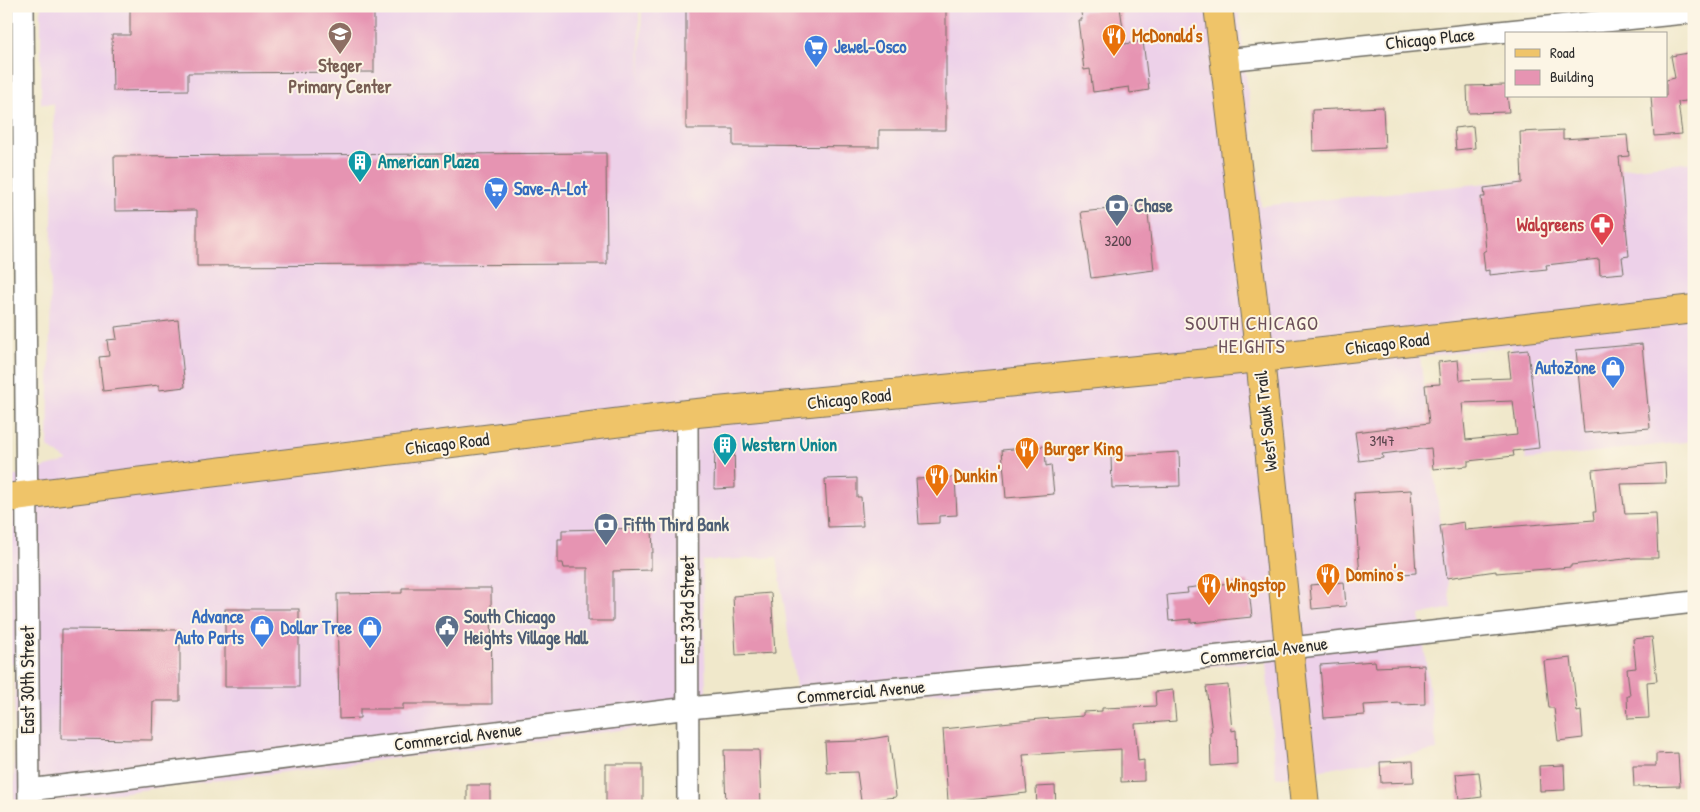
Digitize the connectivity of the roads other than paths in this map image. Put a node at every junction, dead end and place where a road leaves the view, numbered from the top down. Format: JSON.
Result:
{"nodes":[{"id":1,"x":23,"y":6,"type":"edge"},
{"id":2,"x":1218,"y":6,"type":"edge"},
{"id":3,"x":1694,"y":12,"type":"edge"},
{"id":4,"x":15,"y":41,"type":"edge"},
{"id":5,"x":1225,"y":60,"type":"junction"},
{"id":6,"x":1694,"y":309,"type":"edge"},
{"id":7,"x":1260,"y":358,"type":"junction"},
{"id":8,"x":687,"y":414,"type":"junction"},
{"id":9,"x":16,"y":496,"type":"edge"},
{"id":10,"x":1694,"y":602,"type":"edge"},
{"id":11,"x":1290,"y":648,"type":"junction"},
{"id":12,"x":689,"y":708,"type":"junction"},
{"id":13,"x":29,"y":798,"type":"edge"},
{"id":14,"x":688,"y":806,"type":"edge"},
{"id":15,"x":1305,"y":806,"type":"edge"}],
"edges":[{"from":1,"to":4,"type":"street","name":"East 30th Street"},
{"from":2,"to":5,"type":"main road","name":"West Sauk Trail"},
{"from":3,"to":5,"type":"street","name":"Chicago Place"},
{"from":4,"to":9,"type":"street","name":"East 30th Street"},
{"from":5,"to":7,"type":"main road","name":"West Sauk Trail"},
{"from":6,"to":7,"type":"main road","name":"Chicago Road"},
{"from":7,"to":8,"type":"main road","name":"Chicago Road"},
{"from":7,"to":11,"type":"main road","name":"West Sauk Trail"},
{"from":8,"to":9,"type":"main road","name":"Chicago Road"},
{"from":8,"to":12,"type":"street","name":"East 33rd Street"},
{"from":9,"to":13,"type":"street","name":"East 30th Street"},
{"from":10,"to":11,"type":"street","name":"Commercial Avenue"},
{"from":11,"to":12,"type":"street","name":"Commercial Avenue"},
{"from":11,"to":15,"type":"main road","name":"West Sauk Trail"},
{"from":12,"to":13,"type":"street","name":"Commercial Avenue"},
{"from":12,"to":14,"type":"street","name":"East 33rd Street"}]}
